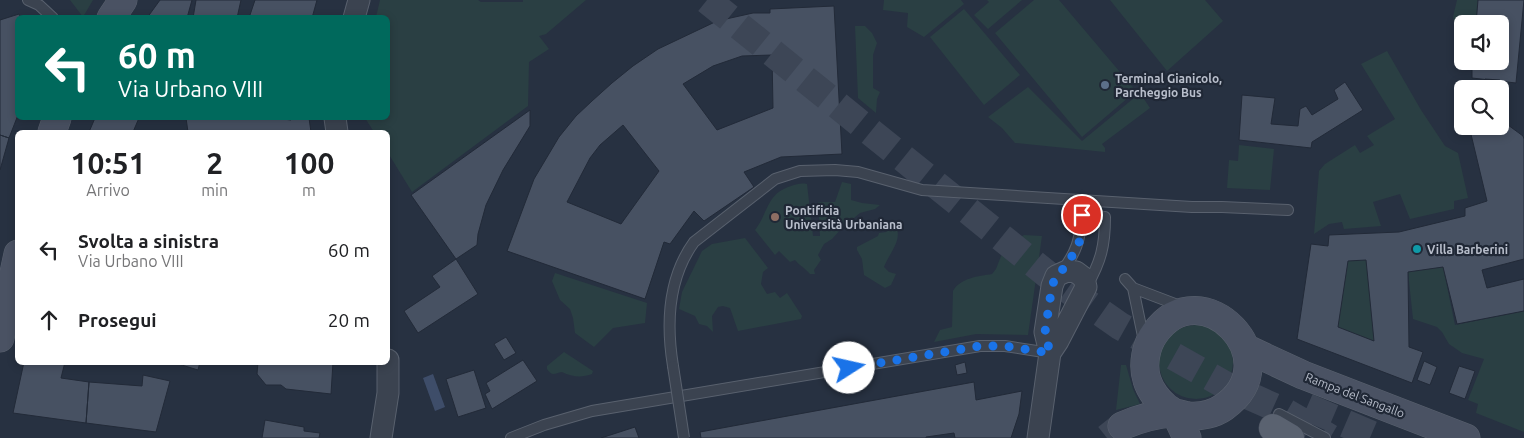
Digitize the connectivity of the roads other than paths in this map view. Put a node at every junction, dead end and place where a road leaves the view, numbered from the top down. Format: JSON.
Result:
{"nodes":[{"id":1,"x":28,"y":0,"type":"edge"},
{"id":2,"x":123,"y":0,"type":"edge"},
{"id":3,"x":359,"y":0,"type":"edge"},
{"id":4,"x":49,"y":15,"type":"edge"},
{"id":5,"x":113,"y":15,"type":"edge"},
{"id":6,"x":355,"y":15,"type":"edge"},
{"id":7,"x":1288,"y":210,"type":"dead end"},
{"id":8,"x":1082,"y":215,"type":"dead end"},
{"id":9,"x":1105,"y":217,"type":"dead end"},
{"id":10,"x":15,"y":268,"type":"edge"},
{"id":11,"x":1060,"y":274,"type":"junction"},
{"id":12,"x":1125,"y":279,"type":"dead end"},
{"id":13,"x":1086,"y":287,"type":"junction"},
{"id":14,"x":1133,"y":288,"type":"junction"},
{"id":15,"x":1193,"y":311,"type":"junction"},
{"id":16,"x":0,"y":338,"type":"edge"},
{"id":17,"x":1245,"y":348,"type":"junction"},
{"id":18,"x":1050,"y":353,"type":"junction"},
{"id":19,"x":1145,"y":362,"type":"junction"},
{"id":20,"x":388,"y":365,"type":"edge"},
{"id":21,"x":1174,"y":413,"type":"junction"},
{"id":22,"x":1122,"y":426,"type":"tunnel mouth"},
{"id":23,"x":1281,"y":427,"type":"edge"},
{"id":24,"x":1037,"y":437,"type":"edge"},
{"id":25,"x":381,"y":438,"type":"edge"},
{"id":26,"x":511,"y":438,"type":"edge"},
{"id":27,"x":684,"y":438,"type":"edge"},
{"id":28,"x":1187,"y":438,"type":"edge"},
{"id":29,"x":1325,"y":438,"type":"edge"},
{"id":30,"x":1466,"y":438,"type":"edge"}],
"edges":[{"from":1,"to":4,"type":"lane"},
{"from":2,"to":5,"type":"street"},
{"from":3,"to":6,"type":"street"},
{"from":7,"to":27,"type":"lane","bridge":true},
{"from":8,"to":11,"type":"lane"},
{"from":9,"to":13,"type":"lane"},
{"from":10,"to":16,"type":"street"},
{"from":11,"to":13,"type":"street"},
{"from":11,"to":18,"type":"street"},
{"from":12,"to":14,"type":"lane"},
{"from":13,"to":18,"type":"street"},
{"from":14,"to":15,"type":"lane"},
{"from":14,"to":19,"type":"lane"},
{"from":15,"to":17,"type":"street"},
{"from":15,"to":19,"type":"street"},
{"from":17,"to":21,"type":"street"},
{"from":17,"to":30,"type":"street","name":"Rampa del Sangallo"},
{"from":18,"to":24,"type":"street"},
{"from":18,"to":26,"type":"lane"},
{"from":19,"to":21,"type":"street"},
{"from":20,"to":25,"type":"street"},
{"from":21,"to":22,"type":"street"},
{"from":21,"to":28,"type":"street"},
{"from":23,"to":29,"type":"lane"}]}
